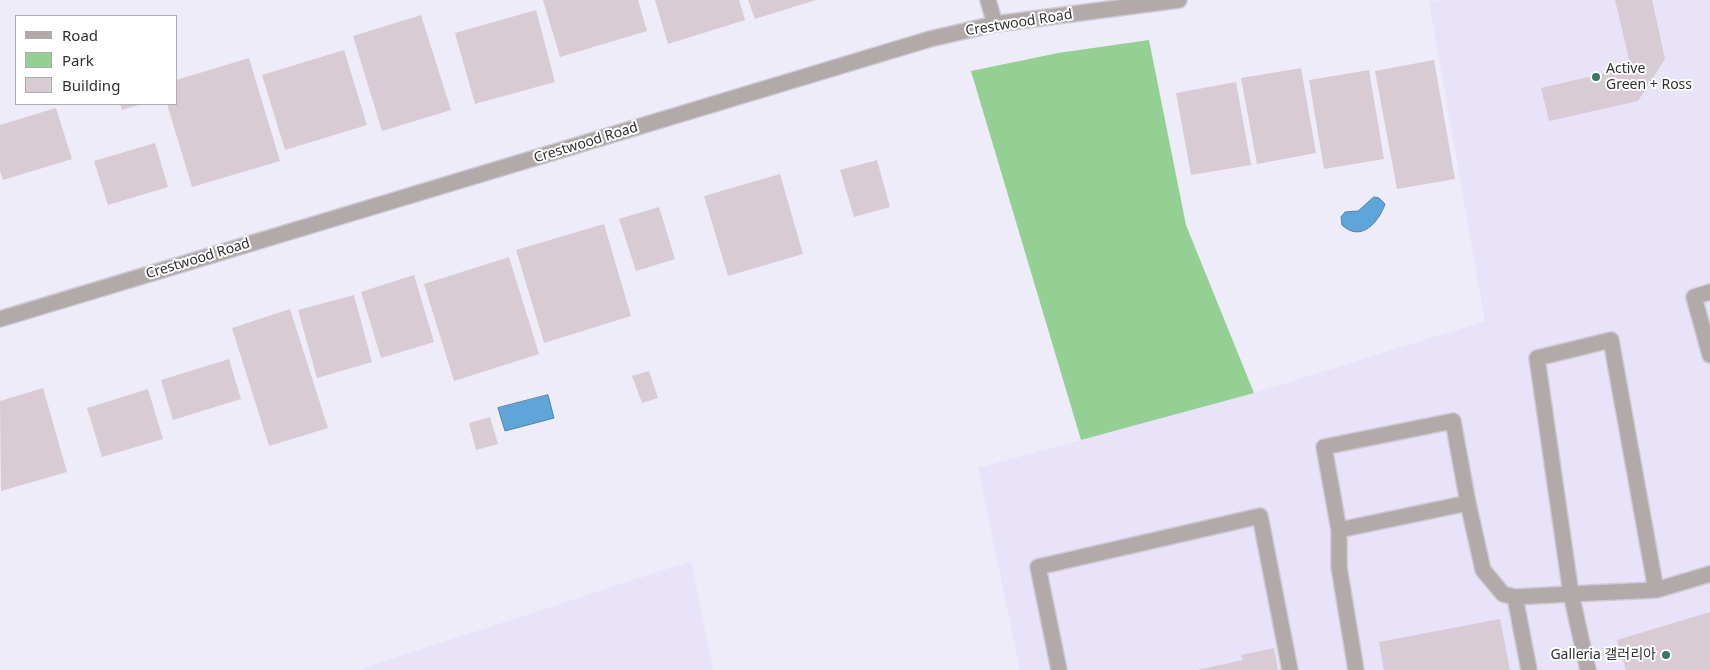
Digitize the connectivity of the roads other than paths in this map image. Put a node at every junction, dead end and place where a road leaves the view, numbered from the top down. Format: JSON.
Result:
{"nodes":[{"id":1,"x":988,"y":0,"type":"edge"},
{"id":2,"x":1179,"y":0,"type":"edge"},
{"id":3,"x":995,"y":24,"type":"junction"},
{"id":4,"x":1710,"y":292,"type":"edge"},
{"id":5,"x":0,"y":319,"type":"edge"},
{"id":6,"x":1707,"y":333,"type":"edge"},
{"id":7,"x":1710,"y":355,"type":"edge"},
{"id":8,"x":1468,"y":503,"type":"junction"},
{"id":9,"x":1339,"y":530,"type":"junction"},
{"id":10,"x":1710,"y":574,"type":"edge"},
{"id":11,"x":1656,"y":590,"type":"junction"},
{"id":12,"x":1571,"y":594,"type":"junction"},
{"id":13,"x":1515,"y":597,"type":"junction"},
{"id":14,"x":1059,"y":670,"type":"edge"},
{"id":15,"x":1290,"y":670,"type":"edge"},
{"id":16,"x":1356,"y":670,"type":"edge"},
{"id":17,"x":1529,"y":670,"type":"edge"},
{"id":18,"x":1588,"y":670,"type":"edge"}],
"edges":[{"from":1,"to":3,"type":"street"},
{"from":2,"to":3,"type":"street","name":"Crestwood Road"},
{"from":3,"to":5,"type":"street","name":"Crestwood Road"},
{"from":4,"to":6,"type":"street"},
{"from":6,"to":7,"type":"street"},
{"from":8,"to":9,"type":"street"},
{"from":8,"to":9,"type":"street"},
{"from":8,"to":13,"type":"street"},
{"from":9,"to":16,"type":"street"},
{"from":10,"to":11,"type":"street"},
{"from":11,"to":12,"type":"street"},
{"from":11,"to":12,"type":"street"},
{"from":12,"to":13,"type":"street"},
{"from":12,"to":18,"type":"street"},
{"from":13,"to":17,"type":"street"},
{"from":14,"to":15,"type":"street"}]}
